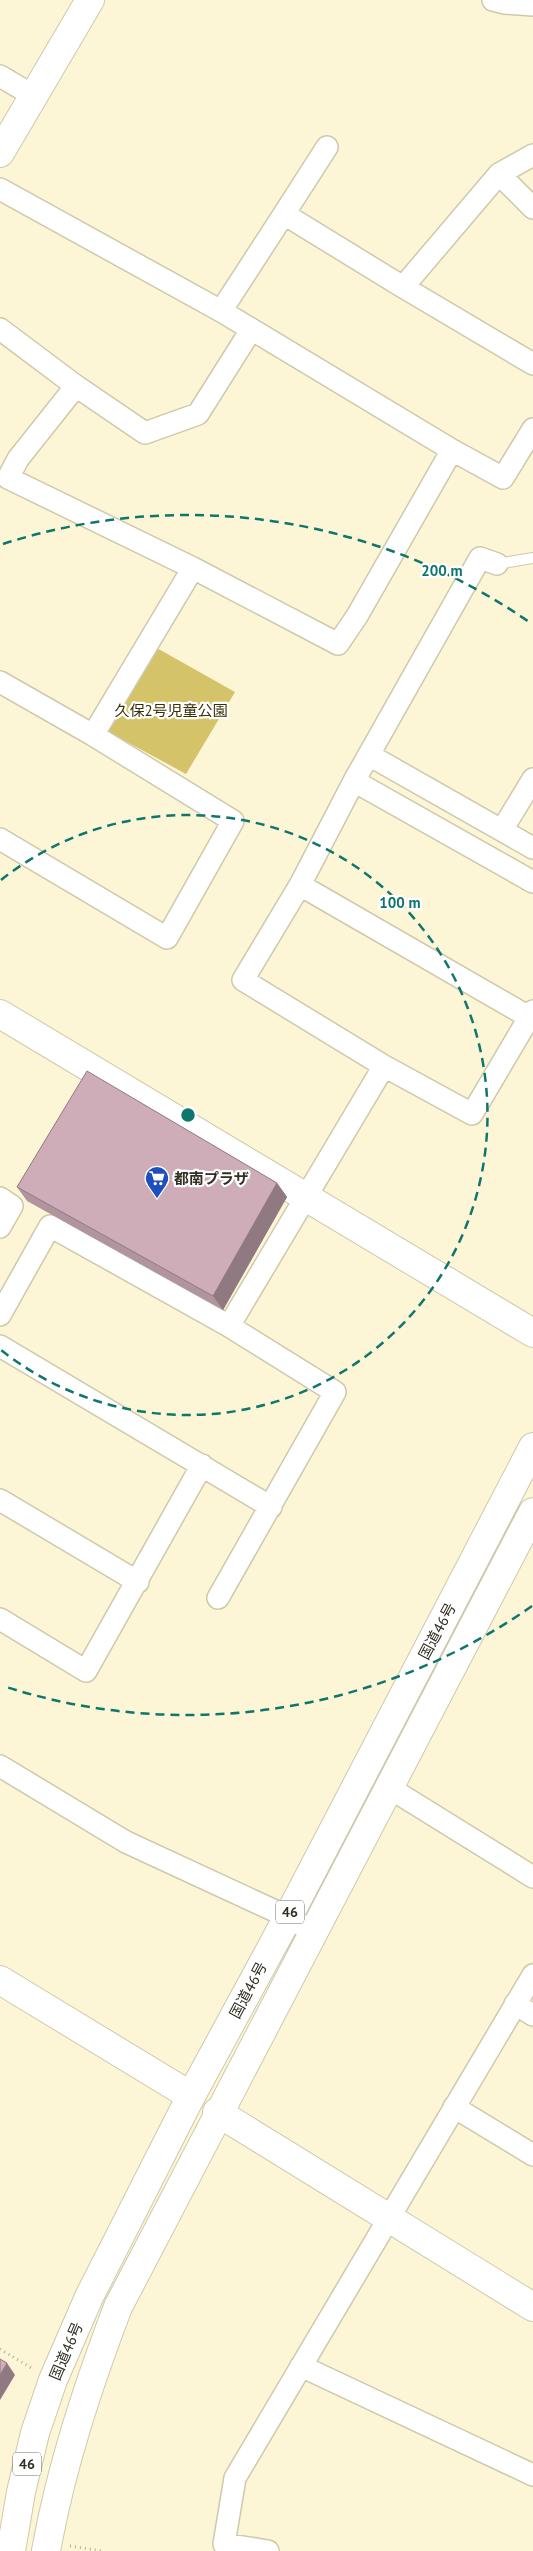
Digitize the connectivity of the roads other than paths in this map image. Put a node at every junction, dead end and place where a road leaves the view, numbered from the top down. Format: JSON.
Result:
{"nodes":[{"id":1,"x":90,"y":0,"type":"edge"},
{"id":2,"x":493,"y":0,"type":"edge"},
{"id":3,"x":533,"y":5,"type":"edge"},
{"id":4,"x":0,"y":76,"type":"edge"},
{"id":5,"x":34,"y":96,"type":"junction"},
{"id":6,"x":327,"y":147,"type":"dead end"},
{"id":7,"x":0,"y":153,"type":"edge"},
{"id":8,"x":533,"y":154,"type":"edge"},
{"id":9,"x":499,"y":174,"type":"junction"},
{"id":10,"x":0,"y":189,"type":"edge"},
{"id":11,"x":533,"y":208,"type":"edge"},
{"id":12,"x":284,"y":214,"type":"junction"},
{"id":13,"x":403,"y":287,"type":"junction"},
{"id":14,"x":221,"y":311,"type":"junction"},
{"id":15,"x":0,"y":329,"type":"edge"},
{"id":16,"x":252,"y":330,"type":"junction"},
{"id":17,"x":533,"y":364,"type":"edge"},
{"id":18,"x":76,"y":386,"type":"junction"},
{"id":19,"x":533,"y":429,"type":"edge"},
{"id":20,"x":452,"y":450,"type":"junction"},
{"id":21,"x":533,"y":558,"type":"edge"},
{"id":22,"x":497,"y":564,"type":"joint"},
{"id":23,"x":193,"y":568,"type":"junction"},
{"id":24,"x":0,"y":682,"type":"edge"},
{"id":25,"x":93,"y":735,"type":"junction"},
{"id":26,"x":369,"y":755,"type":"junction"},
{"id":27,"x":533,"y":779,"type":"edge"},
{"id":28,"x":354,"y":781,"type":"junction"},
{"id":29,"x":502,"y":830,"type":"junction"},
{"id":30,"x":0,"y":839,"type":"edge"},
{"id":31,"x":533,"y":848,"type":"edge"},
{"id":32,"x":533,"y":882,"type":"edge"},
{"id":33,"x":300,"y":885,"type":"junction"},
{"id":34,"x":0,"y":1014,"type":"edge"},
{"id":35,"x":531,"y":1014,"type":"edge"},
{"id":36,"x":384,"y":1066,"type":"junction"},
{"id":37,"x":305,"y":1197,"type":"junction"},
{"id":38,"x":0,"y":1198,"type":"edge"},
{"id":39,"x":0,"y":1226,"type":"edge"},
{"id":40,"x":0,"y":1315,"type":"edge"},
{"id":41,"x":229,"y":1326,"type":"junction"},
{"id":42,"x":533,"y":1333,"type":"edge"},
{"id":43,"x":0,"y":1346,"type":"edge"},
{"id":44,"x":533,"y":1447,"type":"edge"},
{"id":45,"x":202,"y":1465,"type":"junction"},
{"id":46,"x":0,"y":1500,"type":"edge"},
{"id":47,"x":271,"y":1507,"type":"junction"},
{"id":48,"x":533,"y":1512,"type":"edge"},
{"id":49,"x":138,"y":1582,"type":"junction"},
{"id":50,"x":218,"y":1598,"type":"dead end"},
{"id":51,"x":0,"y":1619,"type":"edge"},
{"id":52,"x":0,"y":1766,"type":"edge"},
{"id":53,"x":388,"y":1787,"type":"junction"},
{"id":54,"x":533,"y":1877,"type":"edge"},
{"id":55,"x":288,"y":1917,"type":"junction"},
{"id":56,"x":313,"y":1932,"type":"junction"},
{"id":57,"x":533,"y":1974,"type":"edge"},
{"id":58,"x":0,"y":1980,"type":"edge"},
{"id":59,"x":524,"y":2010,"type":"edge"},
{"id":60,"x":191,"y":2096,"type":"junction"},
{"id":61,"x":454,"y":2107,"type":"junction"},
{"id":62,"x":217,"y":2112,"type":"junction"},
{"id":63,"x":533,"y":2155,"type":"edge"},
{"id":64,"x":388,"y":2218,"type":"junction"},
{"id":65,"x":533,"y":2307,"type":"edge"},
{"id":66,"x":301,"y":2366,"type":"junction"},
{"id":67,"x":533,"y":2475,"type":"edge"},
{"id":68,"x":58,"y":2548,"type":"edge"},
{"id":69,"x":11,"y":2551,"type":"edge"},
{"id":70,"x":268,"y":2551,"type":"edge"}],
"edges":[{"from":1,"to":5,"type":"main road"},
{"from":2,"to":3,"type":"street"},
{"from":4,"to":5,"type":"street"},
{"from":5,"to":7,"type":"main road"},
{"from":6,"to":12,"type":"street"},
{"from":8,"to":9,"type":"street"},
{"from":9,"to":11,"type":"street"},
{"from":9,"to":13,"type":"street"},
{"from":10,"to":14,"type":"street"},
{"from":12,"to":13,"type":"street"},
{"from":12,"to":14,"type":"street"},
{"from":13,"to":17,"type":"street"},
{"from":14,"to":16,"type":"street"},
{"from":15,"to":18,"type":"street"},
{"from":16,"to":18,"type":"street"},
{"from":16,"to":20,"type":"street"},
{"from":18,"to":23,"type":"street"},
{"from":19,"to":20,"type":"street"},
{"from":20,"to":23,"type":"street"},
{"from":21,"to":22,"type":"lane"},
{"from":22,"to":26,"type":"street"},
{"from":23,"to":25,"type":"street"},
{"from":24,"to":25,"type":"street"},
{"from":25,"to":30,"type":"street"},
{"from":26,"to":28,"type":"street"},
{"from":26,"to":29,"type":"street"},
{"from":27,"to":29,"type":"street"},
{"from":28,"to":32,"type":"street"},
{"from":28,"to":33,"type":"street"},
{"from":29,"to":31,"type":"street"},
{"from":33,"to":35,"type":"street"},
{"from":33,"to":36,"type":"street"},
{"from":34,"to":37,"type":"main road"},
{"from":35,"to":36,"type":"street"},
{"from":36,"to":37,"type":"street"},
{"from":37,"to":41,"type":"street"},
{"from":37,"to":42,"type":"main road"},
{"from":38,"to":39,"type":"street"},
{"from":40,"to":41,"type":"street"},
{"from":41,"to":47,"type":"street"},
{"from":43,"to":45,"type":"street"},
{"from":44,"to":55,"type":"main road","name":"国道46号","number":"46"},
{"from":45,"to":47,"type":"street"},
{"from":45,"to":49,"type":"street"},
{"from":46,"to":49,"type":"street"},
{"from":47,"to":50,"type":"street"},
{"from":48,"to":53,"type":"main road","name":"国道46号","number":"46"},
{"from":49,"to":51,"type":"street"},
{"from":52,"to":55,"type":"street"},
{"from":53,"to":54,"type":"street"},
{"from":53,"to":56,"type":"main road","name":"国道46号","number":"46"},
{"from":55,"to":56,"type":"street"},
{"from":55,"to":60,"type":"main road","name":"国道46号","number":"46"},
{"from":56,"to":62,"type":"main road","name":"国道46号","number":"46"},
{"from":57,"to":59,"type":"street"},
{"from":58,"to":60,"type":"main road"},
{"from":59,"to":61,"type":"street"},
{"from":60,"to":69,"type":"main road","name":"国道46号","number":"46"},
{"from":61,"to":63,"type":"street"},
{"from":61,"to":64,"type":"street"},
{"from":62,"to":64,"type":"main road"},
{"from":62,"to":68,"type":"main road","name":"国道46号","number":"46"},
{"from":64,"to":65,"type":"main road"},
{"from":64,"to":66,"type":"street"},
{"from":66,"to":67,"type":"street"},
{"from":66,"to":70,"type":"street"}]}
